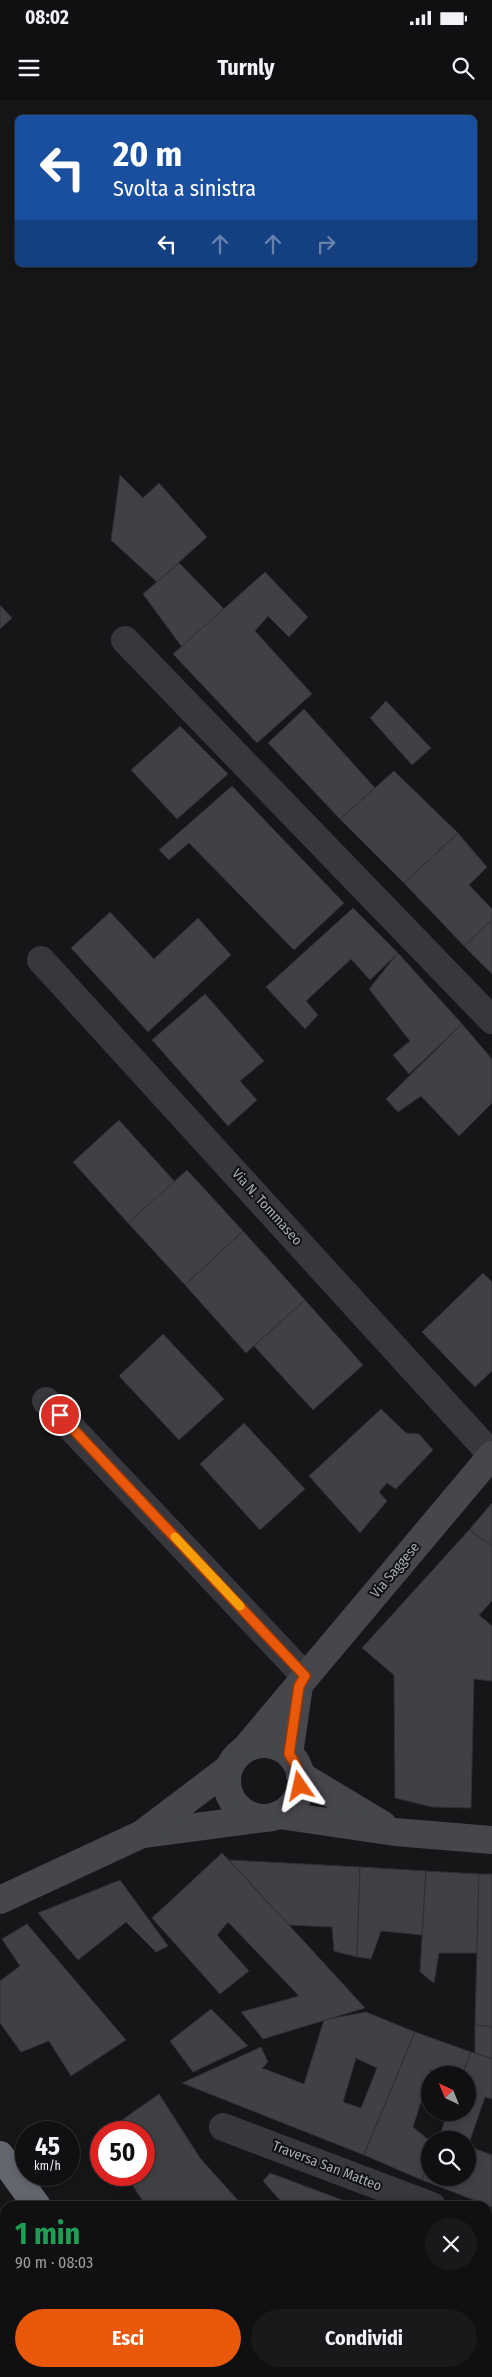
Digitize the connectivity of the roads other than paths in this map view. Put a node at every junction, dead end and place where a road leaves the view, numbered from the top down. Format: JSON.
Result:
{"nodes":[{"id":1,"x":125,"y":640,"type":"dead end"},
{"id":2,"x":41,"y":960,"type":"dead end"},
{"id":3,"x":492,"y":1020,"type":"edge"},
{"id":4,"x":46,"y":1401,"type":"dead end"},
{"id":5,"x":492,"y":1455,"type":"edge"},
{"id":6,"x":302,"y":1681,"type":"junction"},
{"id":7,"x":237,"y":1758,"type":"junction"},
{"id":8,"x":295,"y":1764,"type":"junction"},
{"id":9,"x":273,"y":1816,"type":"junction"},
{"id":10,"x":395,"y":1832,"type":"junction"},
{"id":11,"x":142,"y":1834,"type":"junction"},
{"id":12,"x":492,"y":1840,"type":"edge"},
{"id":13,"x":0,"y":1900,"type":"edge"},
{"id":14,"x":223,"y":2127,"type":"dead end"},
{"id":15,"x":0,"y":2155,"type":"edge"},
{"id":16,"x":33,"y":2201,"type":"edge"},
{"id":17,"x":419,"y":2201,"type":"edge"}],
"edges":[{"from":1,"to":3,"type":"street"},
{"from":2,"to":5,"type":"street","name":"Via N. Tommaseo"},
{"from":4,"to":6,"type":"street"},
{"from":5,"to":6,"type":"main road","name":"Via Saggese"},
{"from":6,"to":7,"type":"main road","name":"Via Saggese"},
{"from":6,"to":8,"type":"main road"},
{"from":7,"to":8,"type":"main road"},
{"from":7,"to":9,"type":"main road"},
{"from":7,"to":11,"type":"main road"},
{"from":8,"to":9,"type":"main road"},
{"from":8,"to":10,"type":"main road"},
{"from":9,"to":10,"type":"main road"},
{"from":9,"to":11,"type":"main road"},
{"from":10,"to":12,"type":"main road"},
{"from":11,"to":13,"type":"main road"},
{"from":14,"to":17,"type":"street","name":"Traversa San Matteo"},
{"from":15,"to":16,"type":"highway"}]}
